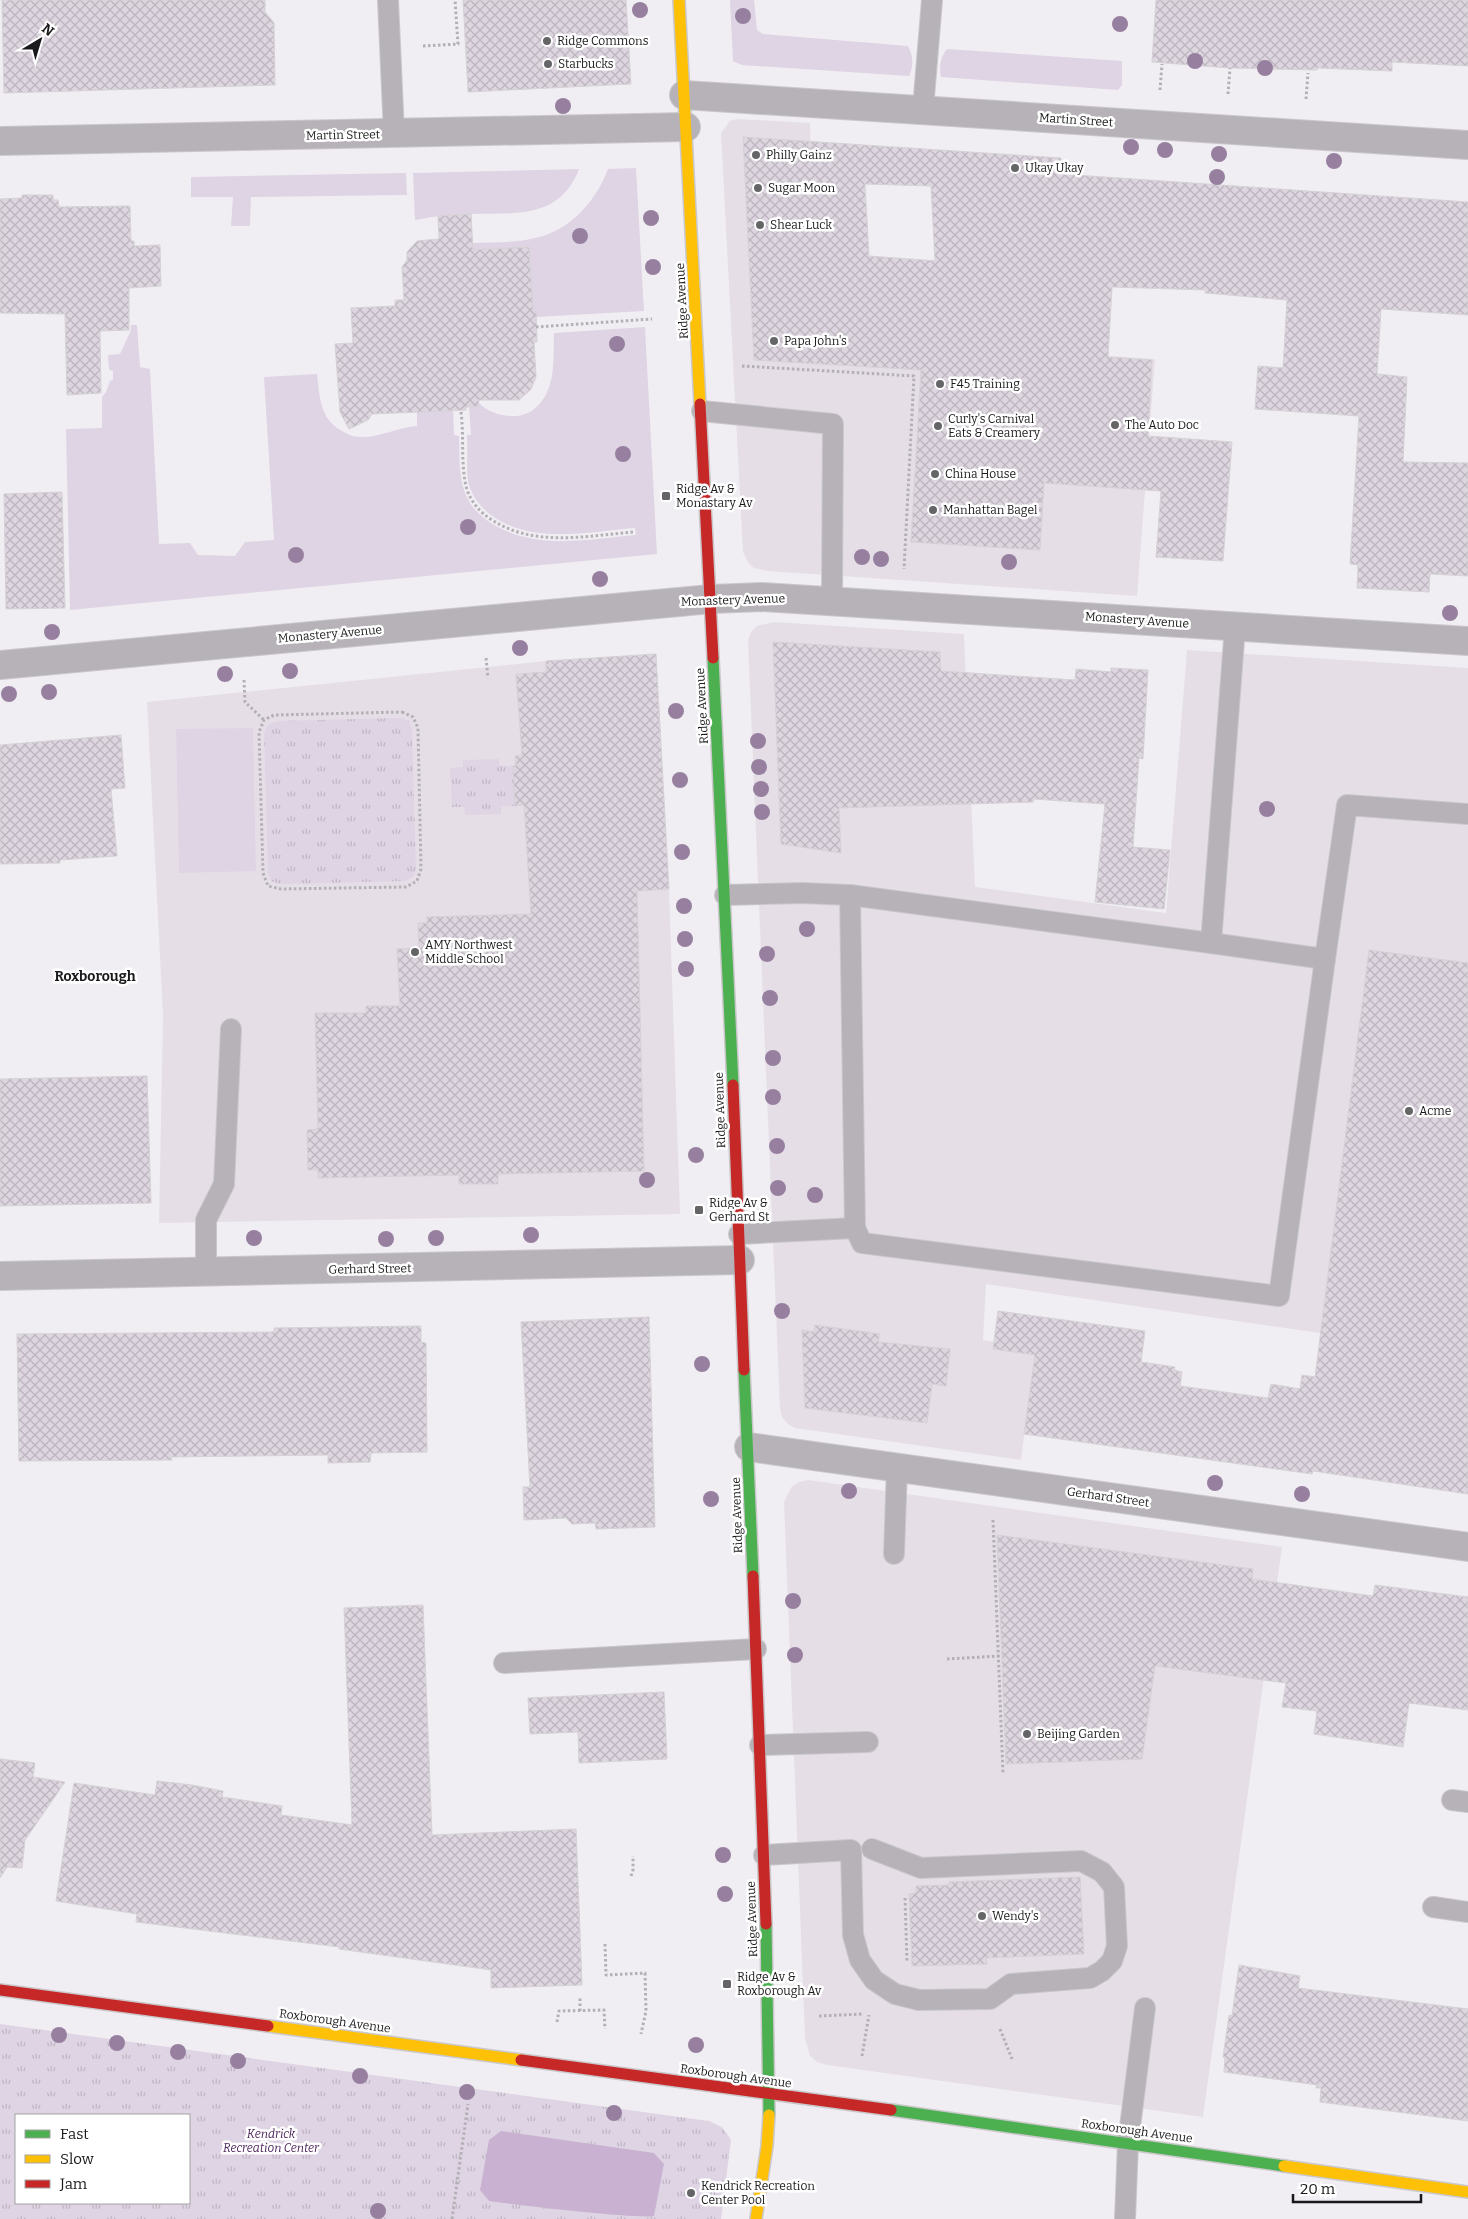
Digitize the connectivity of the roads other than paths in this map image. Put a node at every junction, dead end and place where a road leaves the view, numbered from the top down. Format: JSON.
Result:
{"nodes":[{"id":1,"x":388,"y":0,"type":"edge"},
{"id":2,"x":679,"y":0,"type":"edge"},
{"id":3,"x":932,"y":0,"type":"edge"},
{"id":4,"x":684,"y":95,"type":"junction"},
{"id":5,"x":923,"y":109,"type":"junction"},
{"id":6,"x":686,"y":127,"type":"junction"},
{"id":7,"x":394,"y":134,"type":"junction"},
{"id":8,"x":0,"y":142,"type":"edge"},
{"id":9,"x":1468,"y":145,"type":"edge"},
{"id":10,"x":702,"y":411,"type":"junction"},
{"id":11,"x":711,"y":599,"type":"junction"},
{"id":12,"x":832,"y":600,"type":"junction"},
{"id":13,"x":1235,"y":627,"type":"junction"},
{"id":14,"x":1468,"y":641,"type":"edge"},
{"id":15,"x":0,"y":665,"type":"edge"},
{"id":16,"x":1468,"y":814,"type":"edge"},
{"id":17,"x":725,"y":895,"type":"junction"},
{"id":18,"x":850,"y":896,"type":"junction"},
{"id":19,"x":1211,"y":944,"type":"junction"},
{"id":20,"x":1325,"y":959,"type":"junction"},
{"id":21,"x":231,"y":1029,"type":"dead end"},
{"id":22,"x":854,"y":1228,"type":"junction"},
{"id":23,"x":740,"y":1247,"type":"junction"},
{"id":24,"x":206,"y":1272,"type":"junction"},
{"id":25,"x":0,"y":1276,"type":"edge"},
{"id":26,"x":749,"y":1446,"type":"junction"},
{"id":27,"x":897,"y":1467,"type":"junction"},
{"id":28,"x":1468,"y":1546,"type":"edge"},
{"id":29,"x":894,"y":1554,"type":"dead end"},
{"id":30,"x":756,"y":1649,"type":"junction"},
{"id":31,"x":504,"y":1663,"type":"dead end"},
{"id":32,"x":868,"y":1742,"type":"dead end"},
{"id":33,"x":760,"y":1745,"type":"junction"},
{"id":34,"x":872,"y":1849,"type":"dead end"},
{"id":35,"x":764,"y":1855,"type":"junction"},
{"id":36,"x":1433,"y":1907,"type":"dead end"},
{"id":37,"x":1468,"y":1912,"type":"edge"},
{"id":38,"x":0,"y":1990,"type":"edge"},
{"id":39,"x":1145,"y":2008,"type":"dead end"},
{"id":40,"x":770,"y":2095,"type":"junction"},
{"id":41,"x":1128,"y":2143,"type":"junction"},
{"id":42,"x":1468,"y":2192,"type":"edge"},
{"id":43,"x":756,"y":2219,"type":"edge"},
{"id":44,"x":1124,"y":2219,"type":"edge"}],
"edges":[{"from":1,"to":7,"type":"lane"},
{"from":2,"to":4,"type":"main road","name":"Ridge Avenue"},
{"from":3,"to":5,"type":"lane"},
{"from":4,"to":5,"type":"street","name":"Martin Street"},
{"from":4,"to":6,"type":"main road","name":"Ridge Avenue"},
{"from":5,"to":9,"type":"street","name":"Martin Street"},
{"from":6,"to":7,"type":"street","name":"Martin Street"},
{"from":6,"to":10,"type":"main road","name":"Ridge Avenue"},
{"from":7,"to":8,"type":"street","name":"Martin Street"},
{"from":10,"to":11,"type":"main road","name":"Ridge Avenue"},
{"from":10,"to":12,"type":"lane"},
{"from":11,"to":12,"type":"street","name":"Monastery Avenue"},
{"from":11,"to":15,"type":"street","name":"Monastery Avenue"},
{"from":11,"to":17,"type":"main road","name":"Ridge Avenue"},
{"from":12,"to":13,"type":"street","name":"Monastery Avenue"},
{"from":13,"to":14,"type":"street","name":"Monastery Avenue"},
{"from":13,"to":19,"type":"lane"},
{"from":16,"to":20,"type":"lane"},
{"from":17,"to":18,"type":"lane"},
{"from":17,"to":23,"type":"main road","name":"Ridge Avenue"},
{"from":18,"to":19,"type":"lane"},
{"from":18,"to":22,"type":"lane"},
{"from":19,"to":20,"type":"lane"},
{"from":20,"to":22,"type":"lane"},
{"from":21,"to":24,"type":"lane"},
{"from":22,"to":23,"type":"lane"},
{"from":23,"to":24,"type":"street","name":"Gerhard Street"},
{"from":23,"to":26,"type":"main road","name":"Ridge Avenue"},
{"from":24,"to":25,"type":"street","name":"Gerhard Street"},
{"from":26,"to":27,"type":"street","name":"Gerhard Street"},
{"from":26,"to":30,"type":"main road","name":"Ridge Avenue"},
{"from":27,"to":28,"type":"street","name":"Gerhard Street"},
{"from":27,"to":29,"type":"lane"},
{"from":30,"to":31,"type":"lane"},
{"from":30,"to":33,"type":"main road","name":"Ridge Avenue"},
{"from":32,"to":33,"type":"lane"},
{"from":33,"to":35,"type":"main road","name":"Ridge Avenue"},
{"from":34,"to":35,"type":"lane"},
{"from":35,"to":40,"type":"main road","name":"Ridge Avenue"},
{"from":36,"to":37,"type":"lane"},
{"from":38,"to":40,"type":"main road","name":"Roxborough Avenue"},
{"from":39,"to":41,"type":"lane"},
{"from":40,"to":41,"type":"main road","name":"Roxborough Avenue"},
{"from":40,"to":43,"type":"main road","name":"Ridge Avenue"},
{"from":41,"to":42,"type":"main road","name":"Roxborough Avenue"},
{"from":41,"to":44,"type":"lane"}]}
